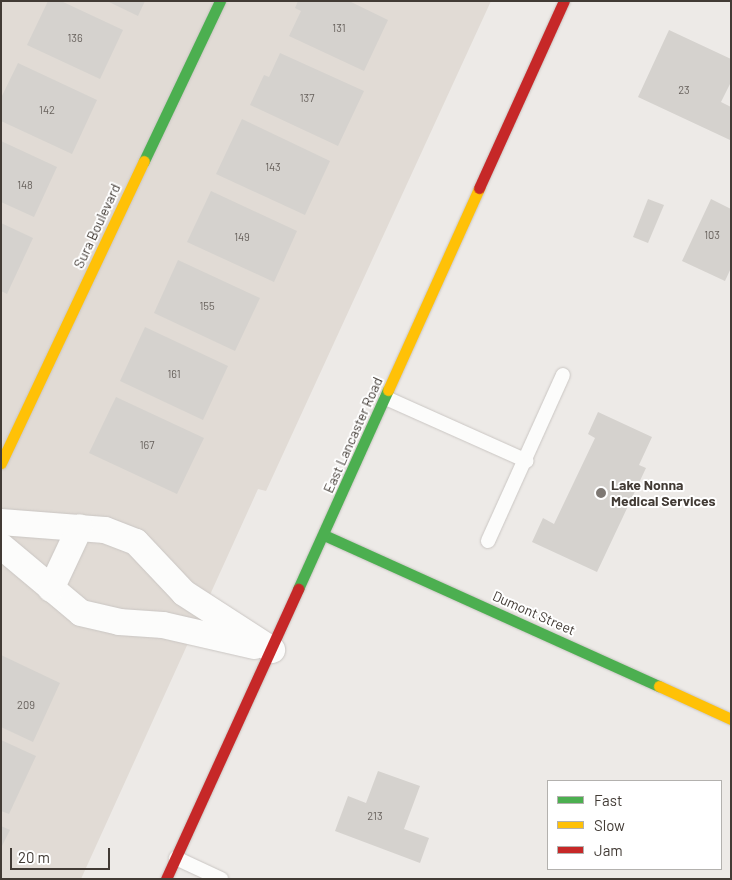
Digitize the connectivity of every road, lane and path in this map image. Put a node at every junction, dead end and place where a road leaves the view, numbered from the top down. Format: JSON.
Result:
{"nodes":[{"id":1,"x":220,"y":1,"type":"edge"},
{"id":2,"x":564,"y":1,"type":"edge"},
{"id":3,"x":563,"y":374,"type":"dead end"},
{"id":4,"x":386,"y":398,"type":"junction"},
{"id":5,"x":527,"y":461,"type":"junction"},
{"id":6,"x":1,"y":463,"type":"edge"},
{"id":7,"x":1,"y":522,"type":"edge"},
{"id":8,"x":80,"y":527,"type":"junction"},
{"id":9,"x":324,"y":535,"type":"junction"},
{"id":10,"x":488,"y":542,"type":"dead end"},
{"id":11,"x":1,"y":546,"type":"edge"},
{"id":12,"x":51,"y":589,"type":"junction"},
{"id":13,"x":272,"y":650,"type":"junction"},
{"id":14,"x":731,"y":719,"type":"edge"},
{"id":15,"x":176,"y":858,"type":"junction"},
{"id":16,"x":166,"y":879,"type":"edge"},
{"id":17,"x":221,"y":879,"type":"edge"}],
"edges":[{"from":1,"to":6,"type":"street","name":"Sura Boulevard"},
{"from":2,"to":4,"type":"street","name":"East Lancaster Road"},
{"from":3,"to":5,"type":"lane"},
{"from":4,"to":5,"type":"lane"},
{"from":4,"to":9,"type":"street","name":"East Lancaster Road"},
{"from":5,"to":10,"type":"lane"},
{"from":7,"to":8,"type":"street"},
{"from":8,"to":12,"type":"street"},
{"from":8,"to":13,"type":"street"},
{"from":9,"to":13,"type":"street","name":"East Lancaster Road"},
{"from":9,"to":14,"type":"street","name":"Dumont Street"},
{"from":11,"to":12,"type":"street"},
{"from":12,"to":13,"type":"street"},
{"from":13,"to":15,"type":"street","name":"East Lancaster Road"},
{"from":15,"to":16,"type":"street","name":"East Lancaster Road"},
{"from":15,"to":17,"type":"lane"}]}
